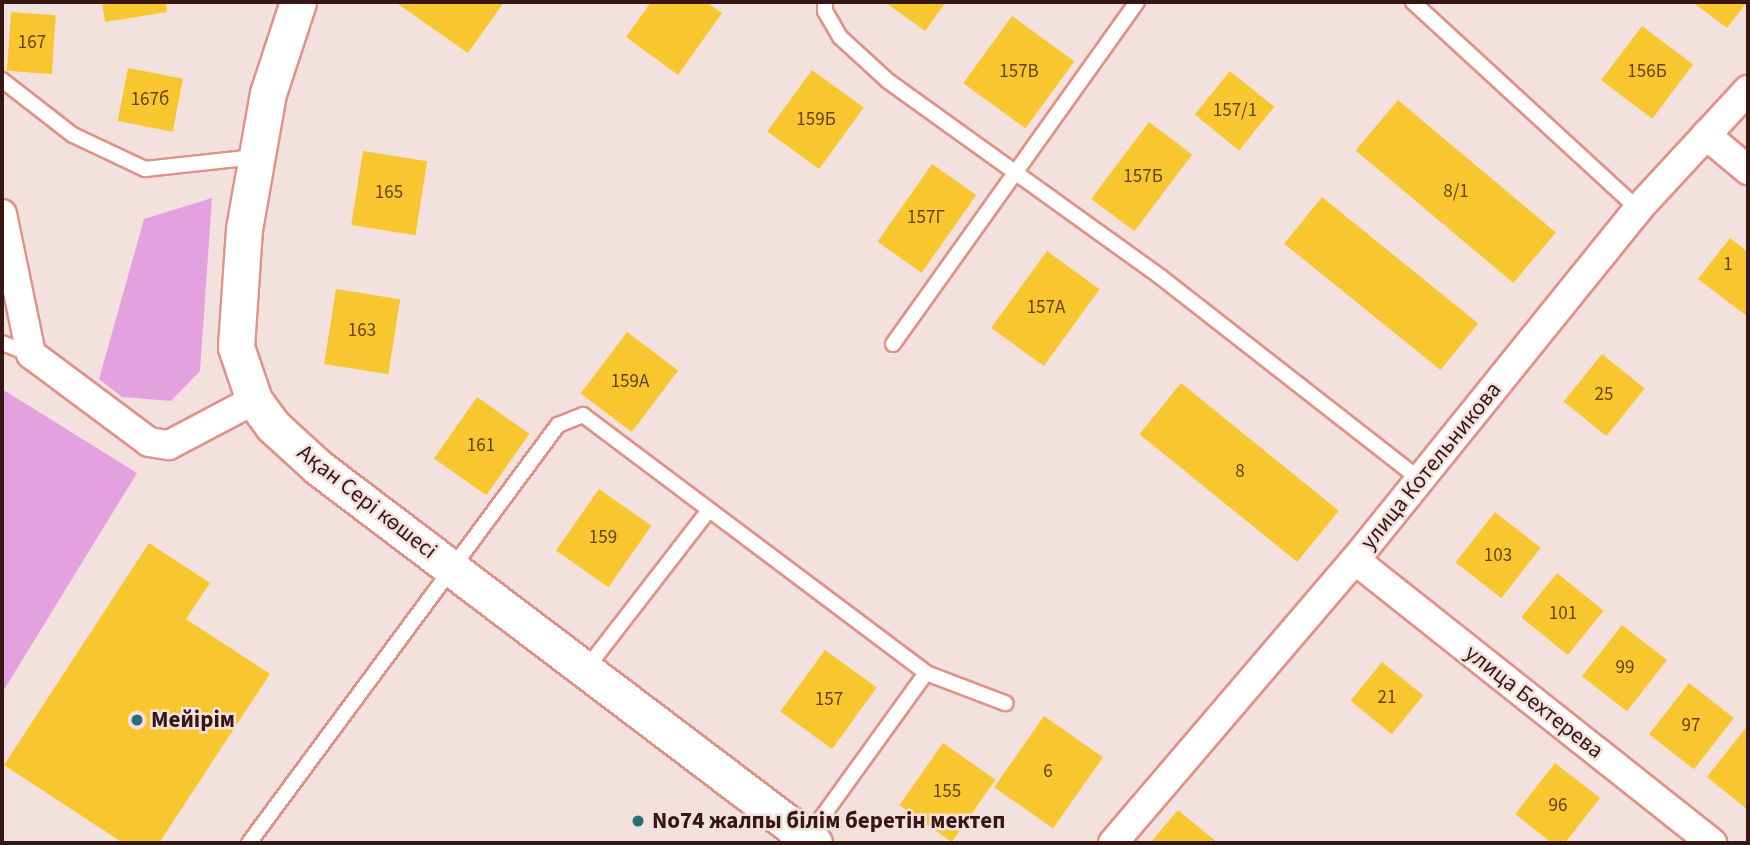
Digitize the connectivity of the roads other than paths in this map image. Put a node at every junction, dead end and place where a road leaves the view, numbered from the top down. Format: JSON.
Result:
{"nodes":[{"id":1,"x":299,"y":2,"type":"edge"},
{"id":2,"x":825,"y":2,"type":"edge"},
{"id":3,"x":1137,"y":2,"type":"edge"},
{"id":4,"x":1413,"y":2,"type":"edge"},
{"id":5,"x":2,"y":80,"type":"edge"},
{"id":6,"x":1748,"y":90,"type":"edge"},
{"id":7,"x":1706,"y":135,"type":"junction"},
{"id":8,"x":257,"y":157,"type":"junction"},
{"id":9,"x":1748,"y":170,"type":"edge"},
{"id":10,"x":1013,"y":171,"type":"junction"},
{"id":11,"x":1638,"y":209,"type":"junction"},
{"id":12,"x":2,"y":214,"type":"edge"},
{"id":13,"x":2,"y":343,"type":"edge"},
{"id":14,"x":893,"y":344,"type":"dead end"},
{"id":15,"x":32,"y":354,"type":"junction"},
{"id":16,"x":254,"y":400,"type":"junction"},
{"id":17,"x":1419,"y":479,"type":"junction"},
{"id":18,"x":709,"y":510,"type":"junction"},
{"id":19,"x":1355,"y":560,"type":"junction"},
{"id":20,"x":452,"y":568,"type":"junction"},
{"id":21,"x":586,"y":669,"type":"junction"},
{"id":22,"x":926,"y":673,"type":"junction"},
{"id":23,"x":1005,"y":703,"type":"dead end"},
{"id":24,"x":811,"y":841,"type":"edge"},
{"id":25,"x":249,"y":843,"type":"edge"},
{"id":26,"x":1113,"y":843,"type":"edge"},
{"id":27,"x":1712,"y":843,"type":"edge"}],
"edges":[{"from":1,"to":8,"type":"street","name":"Ақан Сері көшесі"},
{"from":2,"to":10,"type":"lane"},
{"from":3,"to":10,"type":"lane"},
{"from":4,"to":11,"type":"lane"},
{"from":5,"to":8,"type":"lane"},
{"from":6,"to":7,"type":"street","name":"улица Котельникова"},
{"from":7,"to":9,"type":"street"},
{"from":7,"to":11,"type":"street","name":"улица Котельникова"},
{"from":8,"to":16,"type":"street","name":"Ақан Сері көшесі"},
{"from":10,"to":14,"type":"lane"},
{"from":10,"to":17,"type":"lane"},
{"from":11,"to":17,"type":"street","name":"улица Котельникова"},
{"from":12,"to":15,"type":"street"},
{"from":13,"to":15,"type":"lane"},
{"from":15,"to":16,"type":"street"},
{"from":16,"to":20,"type":"street","name":"Ақан Сері көшесі"},
{"from":17,"to":19,"type":"street","name":"улица Котельникова"},
{"from":18,"to":20,"type":"lane"},
{"from":18,"to":21,"type":"lane"},
{"from":18,"to":22,"type":"lane"},
{"from":19,"to":26,"type":"street","name":"улица Котельникова"},
{"from":19,"to":27,"type":"street","name":"улица Бехтерева"},
{"from":20,"to":21,"type":"street","name":"Ақан Сері көшесі"},
{"from":20,"to":25,"type":"lane"},
{"from":21,"to":24,"type":"street","name":"Ақан Сері көшесі"},
{"from":22,"to":23,"type":"lane"},
{"from":22,"to":24,"type":"lane"}]}
